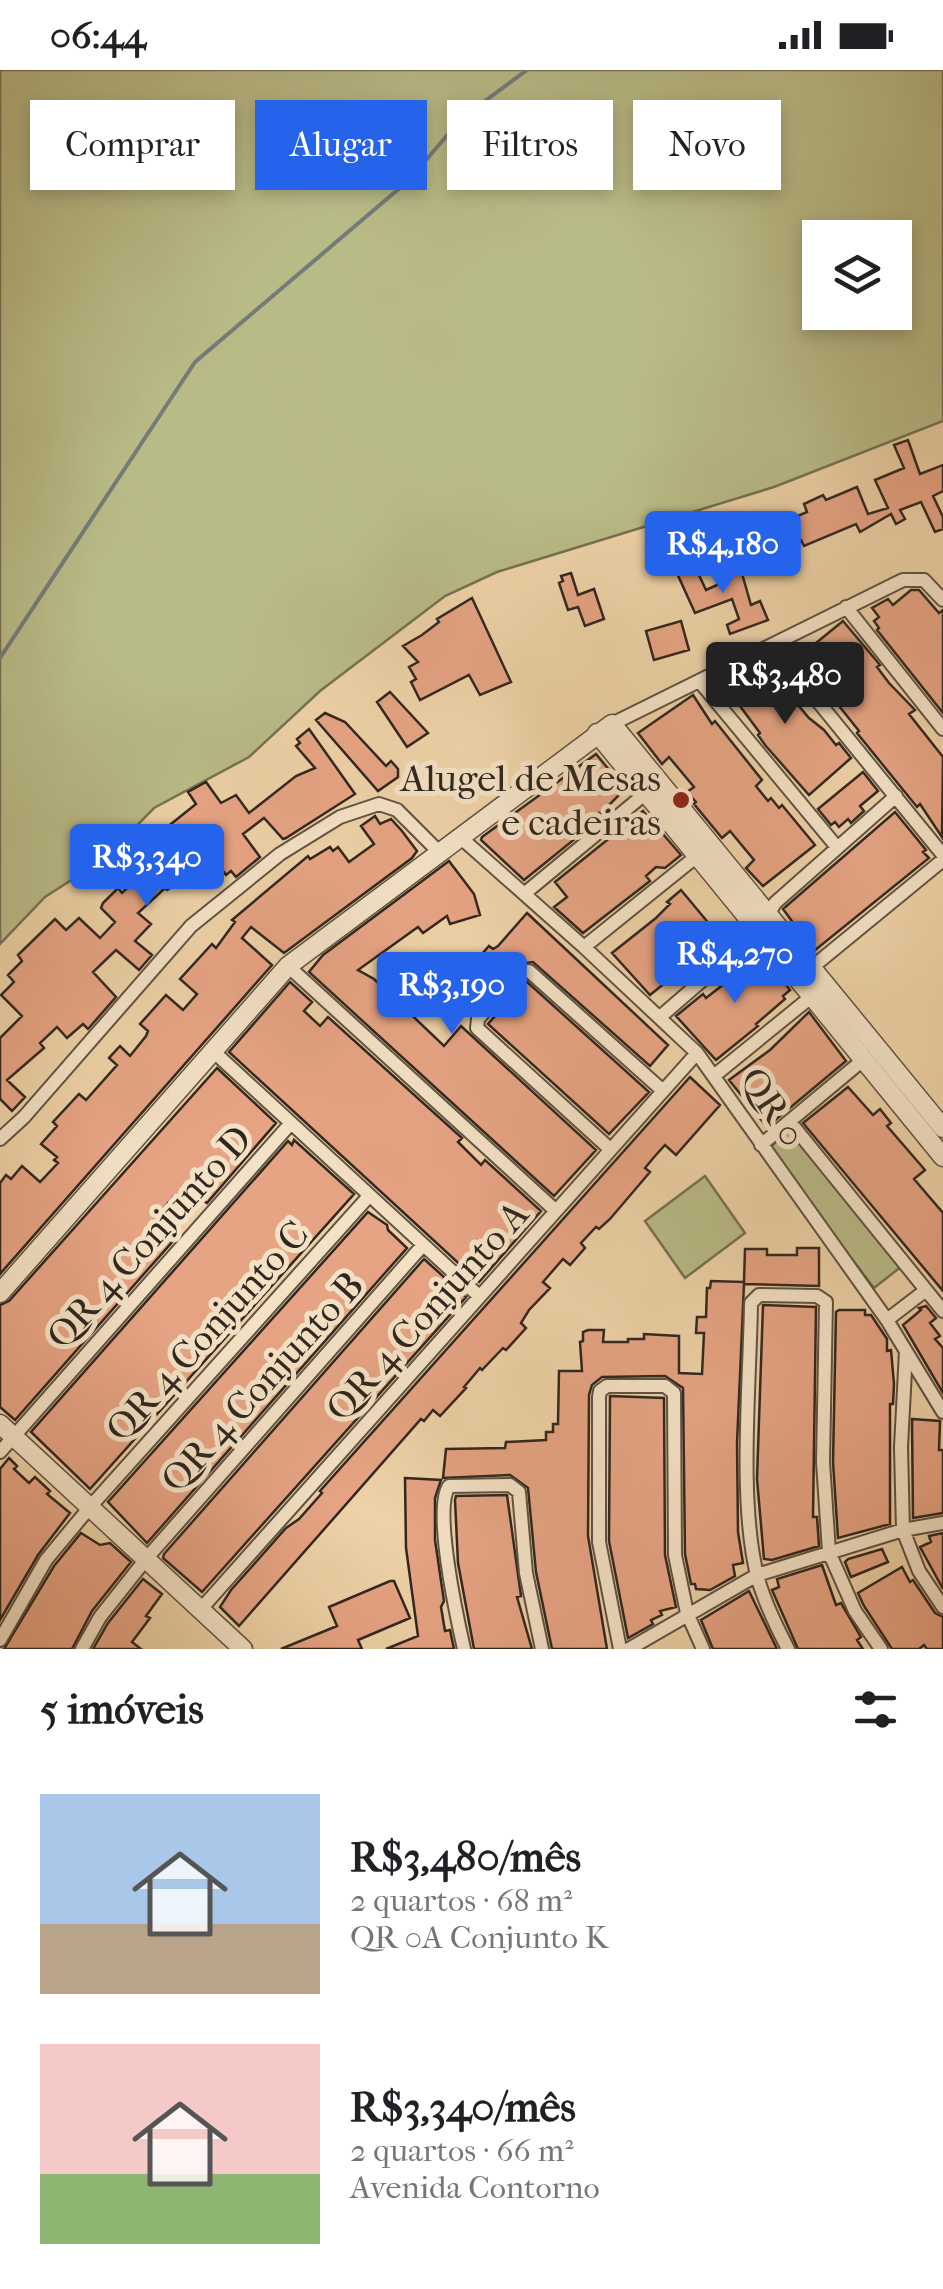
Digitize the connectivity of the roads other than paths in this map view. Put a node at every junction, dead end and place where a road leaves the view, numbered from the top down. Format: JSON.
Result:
{"nodes":[{"id":1,"x":941,"y":592,"type":"edge"},
{"id":2,"x":846,"y":607,"type":"junction"},
{"id":3,"x":772,"y":645,"type":"junction"},
{"id":4,"x":700,"y":682,"type":"junction"},
{"id":5,"x":604,"y":729,"type":"junction"},
{"id":6,"x":943,"y":729,"type":"edge"},
{"id":7,"x":646,"y":793,"type":"junction"},
{"id":8,"x":896,"y":796,"type":"junction"},
{"id":9,"x":460,"y":837,"type":"junction"},
{"id":10,"x":836,"y":846,"type":"junction"},
{"id":11,"x":440,"y":853,"type":"junction"},
{"id":12,"x":697,"y":856,"type":"junction"},
{"id":13,"x":943,"y":858,"type":"edge"},
{"id":14,"x":524,"y":894,"type":"junction"},
{"id":15,"x":764,"y":922,"type":"junction"},
{"id":16,"x":584,"y":946,"type":"junction"},
{"id":17,"x":288,"y":966,"type":"junction"},
{"id":18,"x":810,"y":969,"type":"junction"},
{"id":19,"x":811,"y":997,"type":"junction"},
{"id":20,"x":660,"y":1017,"type":"junction"},
{"id":21,"x":213,"y":1051,"type":"junction"},
{"id":22,"x":697,"y":1053,"type":"junction"},
{"id":23,"x":863,"y":1060,"type":"junction"},
{"id":24,"x":715,"y":1075,"type":"junction"},
{"id":25,"x":662,"y":1090,"type":"junction"},
{"id":26,"x":935,"y":1120,"type":"edge"},
{"id":27,"x":790,"y":1122,"type":"junction"},
{"id":28,"x":291,"y":1123,"type":"junction"},
{"id":29,"x":0,"y":1139,"type":"edge"},
{"id":30,"x":760,"y":1145,"type":"junction"},
{"id":31,"x":610,"y":1149,"type":"junction"},
{"id":32,"x":943,"y":1156,"type":"edge"},
{"id":33,"x":369,"y":1196,"type":"junction"},
{"id":34,"x":556,"y":1211,"type":"junction"},
{"id":35,"x":423,"y":1245,"type":"junction"},
{"id":36,"x":926,"y":1290,"type":"junction"},
{"id":37,"x":0,"y":1293,"type":"edge"},
{"id":38,"x":479,"y":1296,"type":"junction"},
{"id":39,"x":943,"y":1312,"type":"edge"},
{"id":40,"x":887,"y":1320,"type":"junction"},
{"id":41,"x":906,"y":1350,"type":"junction"},
{"id":42,"x":943,"y":1412,"type":"edge"},
{"id":43,"x":7,"y":1431,"type":"edge"},
{"id":44,"x":0,"y":1452,"type":"edge"},
{"id":45,"x":90,"y":1507,"type":"junction"},
{"id":46,"x":943,"y":1523,"type":"edge"},
{"id":47,"x":904,"y":1530,"type":"junction"},
{"id":48,"x":830,"y":1552,"type":"junction"},
{"id":49,"x":146,"y":1559,"type":"junction"},
{"id":50,"x":757,"y":1575,"type":"junction"},
{"id":51,"x":943,"y":1607,"type":"edge"},
{"id":52,"x":201,"y":1609,"type":"junction"},
{"id":53,"x":687,"y":1613,"type":"junction"},
{"id":54,"x":0,"y":1640,"type":"edge"},
{"id":55,"x":82,"y":1649,"type":"edge"},
{"id":56,"x":244,"y":1649,"type":"edge"},
{"id":57,"x":464,"y":1649,"type":"edge"},
{"id":58,"x":542,"y":1649,"type":"edge"},
{"id":59,"x":620,"y":1649,"type":"edge"},
{"id":60,"x":630,"y":1649,"type":"edge"},
{"id":61,"x":703,"y":1649,"type":"edge"},
{"id":62,"x":788,"y":1649,"type":"edge"},
{"id":63,"x":882,"y":1649,"type":"edge"}],
"edges":[{"from":1,"to":2,"type":"street"},
{"from":2,"to":3,"type":"street"},
{"from":2,"to":6,"type":"street"},
{"from":3,"to":4,"type":"street"},
{"from":3,"to":8,"type":"street"},
{"from":4,"to":5,"type":"street"},
{"from":4,"to":10,"type":"street"},
{"from":5,"to":7,"type":"street"},
{"from":5,"to":9,"type":"street"},
{"from":5,"to":15,"type":"street"},
{"from":7,"to":12,"type":"street"},
{"from":7,"to":14,"type":"street"},
{"from":8,"to":10,"type":"street"},
{"from":8,"to":13,"type":"street"},
{"from":9,"to":11,"type":"street"},
{"from":9,"to":14,"type":"street","name":"QR 0"},
{"from":10,"to":15,"type":"street"},
{"from":11,"to":17,"type":"street"},
{"from":11,"to":29,"type":"street"},
{"from":12,"to":15,"type":"street"},
{"from":12,"to":16,"type":"street"},
{"from":13,"to":18,"type":"street"},
{"from":14,"to":16,"type":"street","name":"QR 0"},
{"from":15,"to":18,"type":"street"},
{"from":15,"to":19,"type":"street"},
{"from":15,"to":20,"type":"street"},
{"from":16,"to":20,"type":"street","name":"QR 0"},
{"from":17,"to":21,"type":"street"},
{"from":17,"to":34,"type":"street"},
{"from":18,"to":26,"type":"street"},
{"from":19,"to":23,"type":"street"},
{"from":19,"to":24,"type":"street"},
{"from":20,"to":22,"type":"street","name":"QR 0"},
{"from":21,"to":28,"type":"street"},
{"from":21,"to":37,"type":"street"},
{"from":22,"to":24,"type":"street","name":"QR 0"},
{"from":22,"to":25,"type":"street","name":"QR 4 Conjunto A"},
{"from":23,"to":26,"type":"street"},
{"from":23,"to":27,"type":"street"},
{"from":24,"to":30,"type":"street","name":"QR 0"},
{"from":25,"to":31,"type":"street","name":"QR 4 Conjunto A"},
{"from":25,"to":31,"type":"street"},
{"from":26,"to":32,"type":"street"},
{"from":27,"to":30,"type":"street"},
{"from":27,"to":36,"type":"street"},
{"from":28,"to":33,"type":"street"},
{"from":28,"to":43,"type":"street","name":"QR 4 Conjunto D"},
{"from":30,"to":40,"type":"street","name":"QR 0"},
{"from":31,"to":34,"type":"street","name":"QR 4 Conjunto A"},
{"from":33,"to":35,"type":"street"},
{"from":33,"to":45,"type":"street","name":"QR 4 Conjunto C"},
{"from":34,"to":38,"type":"street","name":"QR 4 Conjunto A"},
{"from":35,"to":38,"type":"street"},
{"from":35,"to":49,"type":"street","name":"QR 4 Conjunto B"},
{"from":36,"to":39,"type":"street"},
{"from":36,"to":40,"type":"street"},
{"from":38,"to":52,"type":"street","name":"QR 4 Conjunto A"},
{"from":40,"to":41,"type":"street","name":"QR 0"},
{"from":41,"to":42,"type":"street","name":"QR 0"},
{"from":41,"to":47,"type":"street"},
{"from":43,"to":44,"type":"street","name":"QR 4 Conjunto D"},
{"from":43,"to":45,"type":"street"},
{"from":45,"to":49,"type":"street"},
{"from":45,"to":54,"type":"street","name":"QR 4 Conjunto C"},
{"from":46,"to":47,"type":"street"},
{"from":47,"to":48,"type":"street"},
{"from":47,"to":51,"type":"street"},
{"from":48,"to":50,"type":"street"},
{"from":48,"to":50,"type":"street"},
{"from":48,"to":63,"type":"street"},
{"from":49,"to":52,"type":"street"},
{"from":49,"to":55,"type":"street","name":"QR 4 Conjunto B"},
{"from":50,"to":53,"type":"street"},
{"from":50,"to":62,"type":"street"},
{"from":52,"to":56,"type":"street"},
{"from":53,"to":59,"type":"street"},
{"from":53,"to":60,"type":"street"},
{"from":53,"to":61,"type":"street"},
{"from":57,"to":58,"type":"street"}]}
